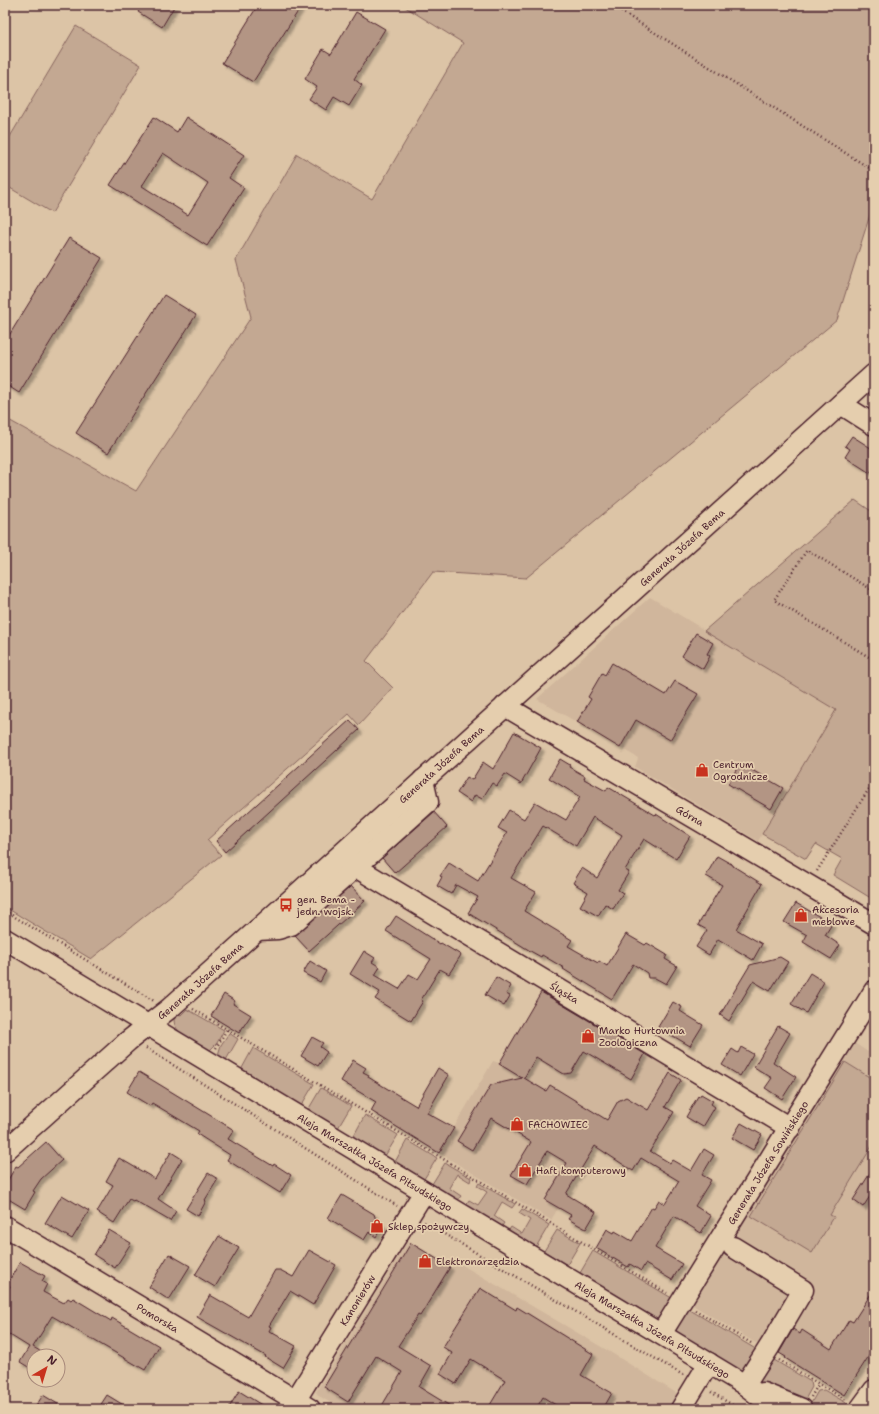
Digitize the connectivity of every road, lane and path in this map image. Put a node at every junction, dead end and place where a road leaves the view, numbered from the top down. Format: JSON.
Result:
{"nodes":[{"id":1,"x":611,"y":5,"type":"edge"},
{"id":2,"x":868,"y":5,"type":"edge"},
{"id":3,"x":874,"y":17,"type":"edge"},
{"id":4,"x":874,"y":171,"type":"edge"},
{"id":5,"x":874,"y":374,"type":"edge"},
{"id":6,"x":841,"y":404,"type":"junction"},
{"id":7,"x":874,"y":425,"type":"edge"},
{"id":8,"x":874,"y":591,"type":"edge"},
{"id":9,"x":874,"y":660,"type":"edge"},
{"id":10,"x":506,"y":706,"type":"junction"},
{"id":11,"x":874,"y":780,"type":"edge"},
{"id":12,"x":347,"y":862,"type":"junction"},
{"id":13,"x":808,"y":885,"type":"junction"},
{"id":14,"x":5,"y":911,"type":"edge"},
{"id":15,"x":874,"y":924,"type":"edge"},
{"id":16,"x":5,"y":939,"type":"edge"},
{"id":17,"x":874,"y":991,"type":"edge"},
{"id":18,"x":160,"y":1004,"type":"dead end"},
{"id":19,"x":187,"y":1005,"type":"dead end"},
{"id":20,"x":149,"y":1026,"type":"junction"},
{"id":21,"x":145,"y":1048,"type":"dead end"},
{"id":22,"x":790,"y":1128,"type":"junction"},
{"id":23,"x":5,"y":1151,"type":"edge"},
{"id":24,"x":424,"y":1192,"type":"junction"},
{"id":25,"x":411,"y":1215,"type":"junction"},
{"id":26,"x":5,"y":1226,"type":"edge"},
{"id":27,"x":733,"y":1247,"type":"dead end"},
{"id":28,"x":668,"y":1294,"type":"dead end"},
{"id":29,"x":695,"y":1310,"type":"dead end"},
{"id":30,"x":661,"y":1334,"type":"junction"},
{"id":31,"x":766,"y":1352,"type":"junction"},
{"id":32,"x":709,"y":1363,"type":"junction"},
{"id":33,"x":697,"y":1384,"type":"junction"},
{"id":34,"x":745,"y":1385,"type":"junction"},
{"id":35,"x":874,"y":1390,"type":"edge"},
{"id":36,"x":854,"y":1405,"type":"edge"},
{"id":37,"x":298,"y":1406,"type":"edge"},
{"id":38,"x":681,"y":1409,"type":"edge"},
{"id":39,"x":738,"y":1409,"type":"edge"},
{"id":40,"x":776,"y":1409,"type":"edge"},
{"id":41,"x":802,"y":1409,"type":"edge"}],
"edges":[{"from":1,"to":4,"type":"path"},
{"from":2,"to":3,"type":"path"},
{"from":5,"to":6,"type":"street","name":"Generała Józefa Bema"},
{"from":6,"to":7,"type":"street"},
{"from":6,"to":10,"type":"street","name":"Generała Józefa Bema"},
{"from":8,"to":9,"type":"path"},
{"from":10,"to":12,"type":"street","name":"Generała Józefa Bema"},
{"from":10,"to":13,"type":"street","name":"Górna"},
{"from":11,"to":13,"type":"path"},
{"from":12,"to":20,"type":"street","name":"Generała Józefa Bema"},
{"from":12,"to":22,"type":"street","name":"Śląska"},
{"from":13,"to":15,"type":"street","name":"Górna"},
{"from":14,"to":18,"type":"path"},
{"from":16,"to":20,"type":"street","name":"Aleja Marszałka Józefa Piłsudskiego"},
{"from":17,"to":22,"type":"street","name":"Generała Józefa Sowińskiego"},
{"from":19,"to":28,"type":"path"},
{"from":20,"to":23,"type":"street","name":"Generała Józefa Bema"},
{"from":20,"to":24,"type":"street","name":"Aleja Marszałka Józefa Piłsudskiego"},
{"from":21,"to":25,"type":"path"},
{"from":22,"to":30,"type":"street","name":"Generała Józefa Sowińskiego"},
{"from":24,"to":25,"type":"street","name":"Kanonierów"},
{"from":24,"to":30,"type":"street","name":"Aleja Marszałka Józefa Piłsudskiego"},
{"from":25,"to":33,"type":"path"},
{"from":25,"to":37,"type":"street","name":"Kanonierów"},
{"from":26,"to":37,"type":"street","name":"Pomorska"},
{"from":27,"to":31,"type":"street"},
{"from":29,"to":31,"type":"path"},
{"from":30,"to":32,"type":"street","name":"Aleja Marszałka Józefa Piłsudskiego"},
{"from":31,"to":34,"type":"street"},
{"from":31,"to":36,"type":"path"},
{"from":32,"to":33,"type":"street"},
{"from":32,"to":34,"type":"street","name":"Aleja Marszałka Józefa Piłsudskiego"},
{"from":33,"to":38,"type":"street"},
{"from":33,"to":39,"type":"path"},
{"from":34,"to":40,"type":"street","name":"Aleja Marszałka Józefa Piłsudskiego"},
{"from":34,"to":41,"type":"street","name":"Aleja Marszałka Józefa Piłsudskiego"},
{"from":35,"to":36,"type":"street"}]}
